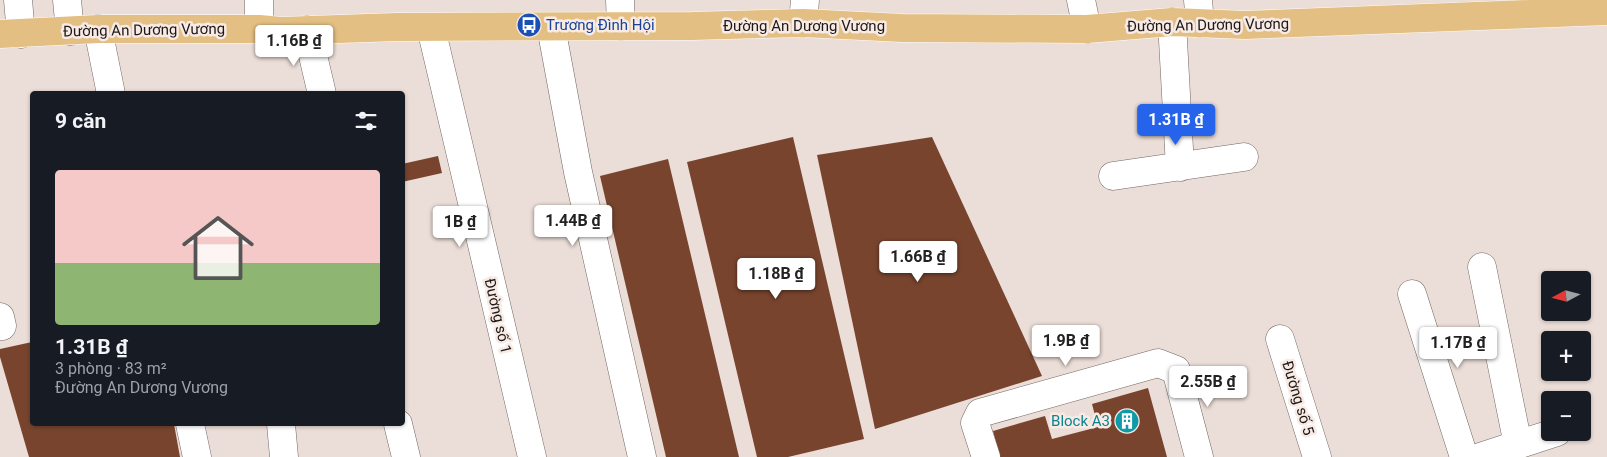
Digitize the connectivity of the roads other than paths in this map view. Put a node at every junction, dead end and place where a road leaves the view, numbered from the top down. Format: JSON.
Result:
{"nodes":[{"id":1,"x":18,"y":0,"type":"edge"},
{"id":2,"x":66,"y":0,"type":"edge"},
{"id":3,"x":259,"y":0,"type":"edge"},
{"id":4,"x":1081,"y":0,"type":"edge"},
{"id":5,"x":1199,"y":11,"type":"edge"},
{"id":6,"x":1607,"y":11,"type":"edge"},
{"id":7,"x":804,"y":12,"type":"edge"},
{"id":8,"x":621,"y":13,"type":"edge"},
{"id":9,"x":1172,"y":22,"type":"junction"},
{"id":10,"x":551,"y":27,"type":"junction"},
{"id":11,"x":431,"y":28,"type":"junction"},
{"id":12,"x":98,"y":29,"type":"junction"},
{"id":13,"x":259,"y":29,"type":"junction"},
{"id":14,"x":307,"y":30,"type":"junction"},
{"id":15,"x":1087,"y":30,"type":"junction"},
{"id":16,"x":70,"y":31,"type":"junction"},
{"id":17,"x":10,"y":34,"type":"edge"},
{"id":18,"x":110,"y":91,"type":"edge"},
{"id":19,"x":321,"y":91,"type":"edge"},
{"id":20,"x":1244,"y":157,"type":"dead end"},
{"id":21,"x":1180,"y":167,"type":"junction"},
{"id":22,"x":1113,"y":176,"type":"dead end"},
{"id":23,"x":1482,"y":268,"type":"dead end"},
{"id":24,"x":1412,"y":294,"type":"dead end"},
{"id":25,"x":1280,"y":339,"type":"dead end"},
{"id":26,"x":190,"y":426,"type":"edge"},
{"id":27,"x":281,"y":426,"type":"edge"},
{"id":28,"x":398,"y":426,"type":"edge"},
{"id":29,"x":1541,"y":437,"type":"edge"},
{"id":30,"x":1518,"y":445,"type":"junction"},
{"id":31,"x":197,"y":457,"type":"edge"},
{"id":32,"x":284,"y":457,"type":"edge"},
{"id":33,"x":406,"y":457,"type":"edge"},
{"id":34,"x":532,"y":457,"type":"edge"},
{"id":35,"x":642,"y":457,"type":"edge"},
{"id":36,"x":986,"y":457,"type":"edge"},
{"id":37,"x":1199,"y":457,"type":"edge"},
{"id":38,"x":1317,"y":457,"type":"edge"},
{"id":39,"x":1464,"y":457,"type":"edge"},
{"id":40,"x":1480,"y":457,"type":"edge"}],
"edges":[{"from":1,"to":17,"type":"street"},
{"from":2,"to":16,"type":"street"},
{"from":3,"to":13,"type":"street"},
{"from":4,"to":15,"type":"street"},
{"from":5,"to":6,"type":"main road","name":"Đường An Dương Vương"},
{"from":5,"to":9,"type":"main road","name":"Đường An Dương Vương"},
{"from":7,"to":8,"type":"main road","name":"Đường An Dương Vương"},
{"from":7,"to":15,"type":"main road","name":"Đường An Dương Vương"},
{"from":8,"to":10,"type":"main road","name":"Đường An Dương Vương"},
{"from":9,"to":15,"type":"main road","name":"Đường An Dương Vương"},
{"from":9,"to":21,"type":"street"},
{"from":10,"to":11,"type":"main road","name":"Đường An Dương Vương"},
{"from":10,"to":35,"type":"street"},
{"from":11,"to":14,"type":"main road","name":"Đường An Dương Vương"},
{"from":11,"to":34,"type":"street","name":"Đường số 1"},
{"from":12,"to":13,"type":"main road","name":"Đường An Dương Vương"},
{"from":12,"to":16,"type":"main road","name":"Đường An Dương Vương"},
{"from":12,"to":18,"type":"street"},
{"from":13,"to":14,"type":"main road","name":"Đường An Dương Vương"},
{"from":14,"to":19,"type":"street"},
{"from":16,"to":17,"type":"main road","name":"Đường An Dương Vương"},
{"from":20,"to":21,"type":"street"},
{"from":21,"to":22,"type":"street"},
{"from":23,"to":30,"type":"street"},
{"from":24,"to":39,"type":"street"},
{"from":25,"to":38,"type":"street","name":"Đường số 5"},
{"from":26,"to":31,"type":"street"},
{"from":27,"to":32,"type":"street"},
{"from":28,"to":33,"type":"street"},
{"from":29,"to":30,"type":"street"},
{"from":30,"to":40,"type":"street"},
{"from":36,"to":37,"type":"street"}]}
